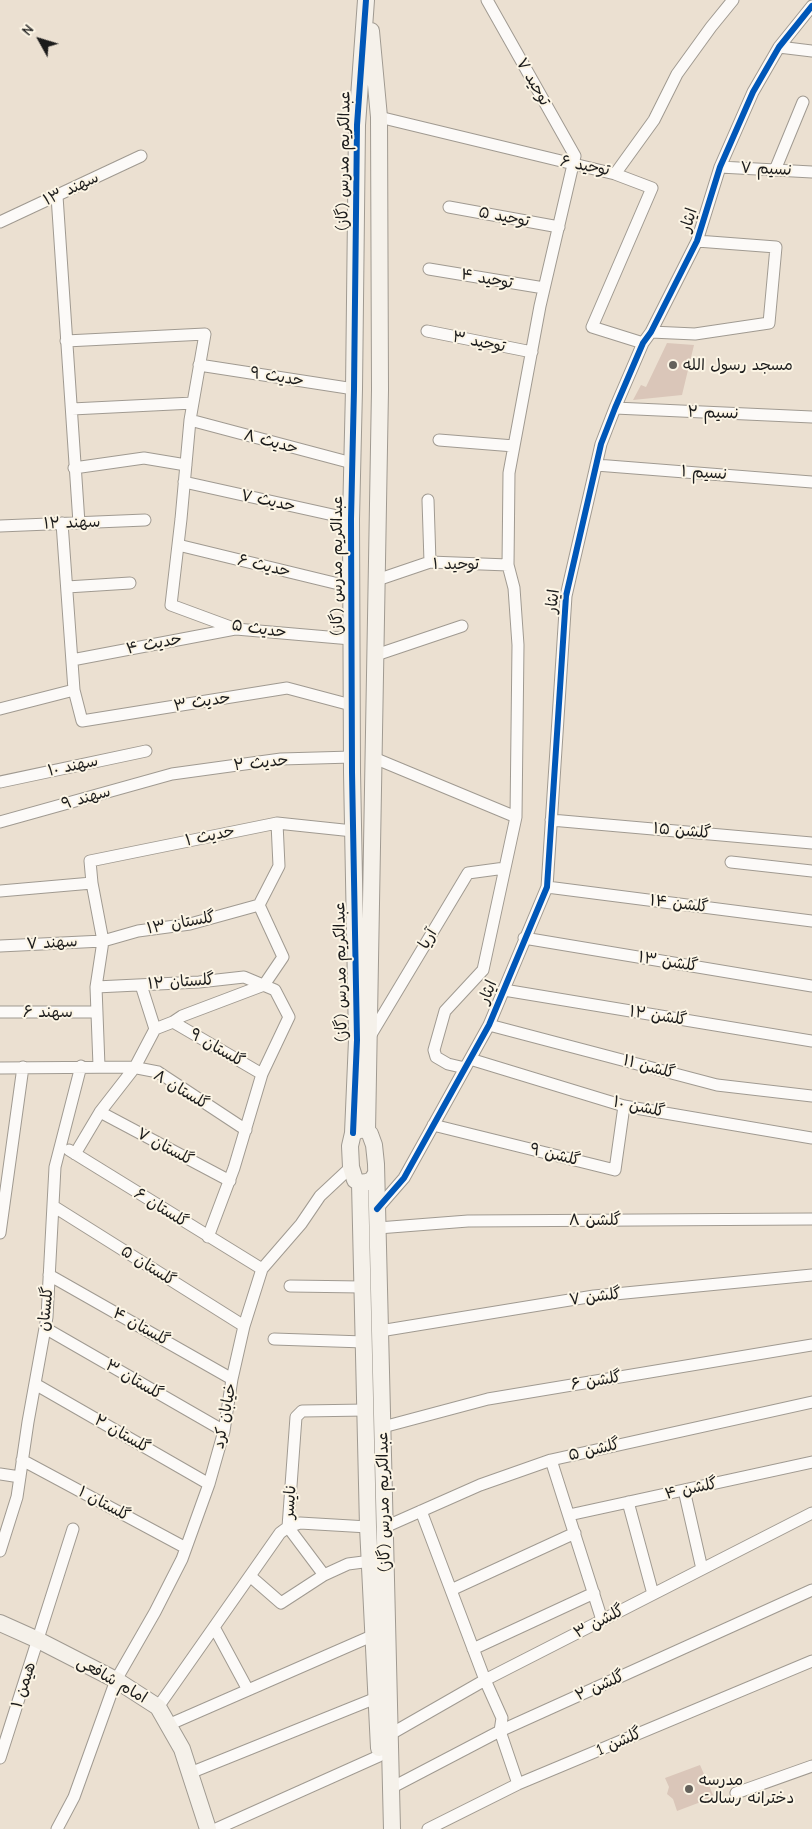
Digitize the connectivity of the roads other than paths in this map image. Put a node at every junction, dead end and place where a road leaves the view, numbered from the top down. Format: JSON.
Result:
{"nodes":[{"id":1,"x":367,"y":0,"type":"edge"},
{"id":2,"x":487,"y":0,"type":"edge"},
{"id":3,"x":734,"y":0,"type":"edge"},
{"id":4,"x":812,"y":6,"type":"edge"},
{"id":5,"x":779,"y":47,"type":"junction"},
{"id":6,"x":812,"y":51,"type":"edge"},
{"id":7,"x":803,"y":102,"type":"dead end"},
{"id":8,"x":379,"y":117,"type":"junction"},
{"id":9,"x":141,"y":156,"type":"dead end"},
{"id":10,"x":574,"y":164,"type":"junction"},
{"id":11,"x":720,"y":167,"type":"junction"},
{"id":12,"x":775,"y":170,"type":"junction"},
{"id":13,"x":812,"y":172,"type":"edge"},
{"id":14,"x":615,"y":174,"type":"junction"},
{"id":15,"x":57,"y":196,"type":"junction"},
{"id":16,"x":449,"y":207,"type":"dead end"},
{"id":17,"x":0,"y":222,"type":"edge"},
{"id":18,"x":559,"y":227,"type":"junction"},
{"id":19,"x":697,"y":241,"type":"junction"},
{"id":20,"x":429,"y":269,"type":"dead end"},
{"id":21,"x":544,"y":288,"type":"junction"},
{"id":22,"x":426,"y":332,"type":"dead end"},
{"id":23,"x":650,"y":332,"type":"junction"},
{"id":24,"x":66,"y":341,"type":"junction"},
{"id":25,"x":643,"y":343,"type":"junction"},
{"id":26,"x":532,"y":352,"type":"junction"},
{"id":27,"x":199,"y":365,"type":"junction"},
{"id":28,"x":354,"y":389,"type":"junction"},
{"id":29,"x":193,"y":403,"type":"junction"},
{"id":30,"x":614,"y":408,"type":"junction"},
{"id":31,"x":72,"y":409,"type":"junction"},
{"id":32,"x":812,"y":417,"type":"edge"},
{"id":33,"x":190,"y":420,"type":"junction"},
{"id":34,"x":439,"y":440,"type":"dead end"},
{"id":35,"x":514,"y":446,"type":"junction"},
{"id":36,"x":352,"y":463,"type":"junction"},
{"id":37,"x":186,"y":465,"type":"junction"},
{"id":38,"x":596,"y":465,"type":"junction"},
{"id":39,"x":74,"y":468,"type":"junction"},
{"id":40,"x":184,"y":482,"type":"junction"},
{"id":41,"x":812,"y":482,"type":"edge"},
{"id":42,"x":428,"y":500,"type":"dead end"},
{"id":43,"x":351,"y":519,"type":"junction"},
{"id":44,"x":145,"y":520,"type":"dead end"},
{"id":45,"x":62,"y":523,"type":"junction"},
{"id":46,"x":78,"y":523,"type":"junction"},
{"id":47,"x":0,"y":526,"type":"edge"},
{"id":48,"x":178,"y":545,"type":"junction"},
{"id":49,"x":430,"y":562,"type":"junction"},
{"id":50,"x":508,"y":564,"type":"junction"},
{"id":51,"x":377,"y":580,"type":"junction"},
{"id":52,"x":130,"y":584,"type":"dead end"},
{"id":53,"x":351,"y":586,"type":"junction"},
{"id":54,"x":66,"y":587,"type":"junction"},
{"id":55,"x":462,"y":626,"type":"dead end"},
{"id":56,"x":236,"y":629,"type":"junction"},
{"id":57,"x":351,"y":639,"type":"junction"},
{"id":58,"x":376,"y":655,"type":"junction"},
{"id":59,"x":72,"y":660,"type":"junction"},
{"id":60,"x":74,"y":690,"type":"junction"},
{"id":61,"x":351,"y":705,"type":"junction"},
{"id":62,"x":0,"y":709,"type":"edge"},
{"id":63,"x":146,"y":751,"type":"dead end"},
{"id":64,"x":352,"y":757,"type":"junction"},
{"id":65,"x":374,"y":758,"type":"junction"},
{"id":66,"x":172,"y":774,"type":"joint"},
{"id":67,"x":0,"y":782,"type":"edge"},
{"id":68,"x":516,"y":818,"type":"junction"},
{"id":69,"x":551,"y":820,"type":"junction"},
{"id":70,"x":0,"y":822,"type":"edge"},
{"id":71,"x":277,"y":823,"type":"junction"},
{"id":72,"x":353,"y":831,"type":"junction"},
{"id":73,"x":812,"y":843,"type":"edge"},
{"id":74,"x":731,"y":862,"type":"dead end"},
{"id":75,"x":505,"y":868,"type":"junction"},
{"id":76,"x":812,"y":871,"type":"edge"},
{"id":77,"x":92,"y":883,"type":"junction"},
{"id":78,"x":547,"y":888,"type":"junction"},
{"id":79,"x":0,"y":891,"type":"edge"},
{"id":80,"x":259,"y":906,"type":"junction"},
{"id":81,"x":812,"y":922,"type":"edge"},
{"id":82,"x":524,"y":938,"type":"junction"},
{"id":83,"x":103,"y":940,"type":"junction"},
{"id":84,"x":0,"y":946,"type":"edge"},
{"id":85,"x":142,"y":985,"type":"junction"},
{"id":86,"x":264,"y":985,"type":"junction"},
{"id":87,"x":812,"y":986,"type":"edge"},
{"id":88,"x":96,"y":987,"type":"junction"},
{"id":89,"x":504,"y":990,"type":"junction"},
{"id":90,"x":0,"y":1012,"type":"edge"},
{"id":91,"x":97,"y":1012,"type":"junction"},
{"id":92,"x":173,"y":1022,"type":"junction"},
{"id":93,"x":488,"y":1025,"type":"junction"},
{"id":94,"x":155,"y":1029,"type":"junction"},
{"id":95,"x":369,"y":1038,"type":"junction"},
{"id":96,"x":812,"y":1041,"type":"edge"},
{"id":97,"x":467,"y":1064,"type":"junction"},
{"id":98,"x":81,"y":1066,"type":"junction"},
{"id":99,"x":99,"y":1066,"type":"junction"},
{"id":100,"x":23,"y":1067,"type":"junction"},
{"id":101,"x":135,"y":1067,"type":"junction"},
{"id":102,"x":0,"y":1068,"type":"edge"},
{"id":103,"x":262,"y":1074,"type":"junction"},
{"id":104,"x":812,"y":1096,"type":"edge"},
{"id":105,"x":624,"y":1106,"type":"junction"},
{"id":106,"x":100,"y":1112,"type":"junction"},
{"id":107,"x":433,"y":1125,"type":"junction"},
{"id":108,"x":246,"y":1130,"type":"junction"},
{"id":109,"x":360,"y":1132,"type":"junction"},
{"id":110,"x":812,"y":1138,"type":"edge"},
{"id":111,"x":61,"y":1145,"type":"junction"},
{"id":112,"x":76,"y":1154,"type":"junction"},
{"id":113,"x":351,"y":1167,"type":"junction"},
{"id":114,"x":375,"y":1175,"type":"junction"},
{"id":115,"x":230,"y":1181,"type":"junction"},
{"id":116,"x":360,"y":1183,"type":"junction"},
{"id":117,"x":53,"y":1206,"type":"junction"},
{"id":118,"x":378,"y":1209,"type":"junction"},
{"id":119,"x":812,"y":1219,"type":"edge"},
{"id":120,"x":378,"y":1228,"type":"junction"},
{"id":121,"x":0,"y":1233,"type":"edge"},
{"id":122,"x":208,"y":1237,"type":"junction"},
{"id":123,"x":262,"y":1269,"type":"junction"},
{"id":124,"x":49,"y":1275,"type":"junction"},
{"id":125,"x":812,"y":1275,"type":"edge"},
{"id":126,"x":290,"y":1286,"type":"dead end"},
{"id":127,"x":362,"y":1287,"type":"junction"},
{"id":128,"x":244,"y":1326,"type":"junction"},
{"id":129,"x":45,"y":1328,"type":"junction"},
{"id":130,"x":380,"y":1331,"type":"junction"},
{"id":131,"x":274,"y":1340,"type":"dead end"},
{"id":132,"x":364,"y":1342,"type":"junction"},
{"id":133,"x":812,"y":1345,"type":"edge"},
{"id":134,"x":232,"y":1379,"type":"junction"},
{"id":135,"x":35,"y":1384,"type":"junction"},
{"id":136,"x":812,"y":1402,"type":"edge"},
{"id":137,"x":366,"y":1410,"type":"junction"},
{"id":138,"x":383,"y":1427,"type":"junction"},
{"id":139,"x":224,"y":1432,"type":"junction"},
{"id":140,"x":22,"y":1460,"type":"junction"},
{"id":141,"x":552,"y":1460,"type":"junction"},
{"id":142,"x":812,"y":1462,"type":"edge"},
{"id":143,"x":0,"y":1474,"type":"edge"},
{"id":144,"x":20,"y":1477,"type":"junction"},
{"id":145,"x":210,"y":1484,"type":"junction"},
{"id":146,"x":684,"y":1490,"type":"junction"},
{"id":147,"x":628,"y":1502,"type":"junction"},
{"id":148,"x":421,"y":1511,"type":"junction"},
{"id":149,"x":812,"y":1513,"type":"edge"},
{"id":150,"x":570,"y":1515,"type":"junction"},
{"id":151,"x":288,"y":1527,"type":"junction"},
{"id":152,"x":376,"y":1527,"type":"junction"},
{"id":153,"x":73,"y":1529,"type":"dead end"},
{"id":154,"x":575,"y":1533,"type":"junction"},
{"id":155,"x":186,"y":1548,"type":"junction"},
{"id":156,"x":0,"y":1550,"type":"edge"},
{"id":157,"x":371,"y":1561,"type":"junction"},
{"id":158,"x":702,"y":1569,"type":"junction"},
{"id":159,"x":324,"y":1575,"type":"junction"},
{"id":160,"x":250,"y":1576,"type":"junction"},
{"id":161,"x":451,"y":1590,"type":"junction"},
{"id":162,"x":812,"y":1590,"type":"edge"},
{"id":163,"x":594,"y":1593,"type":"junction"},
{"id":164,"x":653,"y":1594,"type":"junction"},
{"id":165,"x":602,"y":1620,"type":"junction"},
{"id":166,"x":0,"y":1623,"type":"edge"},
{"id":167,"x":214,"y":1627,"type":"junction"},
{"id":168,"x":374,"y":1635,"type":"junction"},
{"id":169,"x":38,"y":1640,"type":"junction"},
{"id":170,"x":473,"y":1649,"type":"junction"},
{"id":171,"x":812,"y":1661,"type":"edge"},
{"id":172,"x":116,"y":1680,"type":"junction"},
{"id":173,"x":485,"y":1680,"type":"junction"},
{"id":174,"x":248,"y":1690,"type":"junction"},
{"id":175,"x":376,"y":1698,"type":"junction"},
{"id":176,"x":158,"y":1707,"type":"junction"},
{"id":177,"x":168,"y":1725,"type":"junction"},
{"id":178,"x":500,"y":1731,"type":"junction"},
{"id":179,"x":389,"y":1735,"type":"junction"},
{"id":180,"x":385,"y":1755,"type":"junction"},
{"id":181,"x":0,"y":1758,"type":"edge"},
{"id":182,"x":812,"y":1766,"type":"edge"},
{"id":183,"x":190,"y":1773,"type":"junction"},
{"id":184,"x":518,"y":1784,"type":"junction"},
{"id":185,"x":391,"y":1788,"type":"junction"},
{"id":186,"x":736,"y":1793,"type":"dead end"},
{"id":187,"x":57,"y":1829,"type":"edge"},
{"id":188,"x":208,"y":1829,"type":"edge"},
{"id":189,"x":216,"y":1829,"type":"edge"},
{"id":190,"x":380,"y":1829,"type":"edge"},
{"id":191,"x":392,"y":1829,"type":"edge"},
{"id":192,"x":428,"y":1829,"type":"edge"}],
"edges":[{"from":1,"to":8,"type":"street","name":"عبدالکریم مدرس (گاز)"},
{"from":1,"to":28,"type":"street","name":"عبدالکریم مدرس (گاز)"},
{"from":2,"to":10,"type":"street","name":"توحید ۷"},
{"from":3,"to":14,"type":"street","name":"توحید ۶"},
{"from":4,"to":5,"type":"street","name":"ایثار"},
{"from":5,"to":6,"type":"street"},
{"from":5,"to":11,"type":"street","name":"ایثار"},
{"from":7,"to":12,"type":"street"},
{"from":8,"to":10,"type":"street","name":"توحید ۶"},
{"from":8,"to":51,"type":"street","name":"عبدالکریم مدرس (گاز)"},
{"from":9,"to":15,"type":"street","name":"سهند ۱۳"},
{"from":10,"to":14,"type":"street","name":"توحید ۶"},
{"from":10,"to":18,"type":"street"},
{"from":11,"to":12,"type":"street","name":"نسیم ۷"},
{"from":11,"to":19,"type":"street","name":"ایثار"},
{"from":12,"to":13,"type":"street","name":"نسیم ۷"},
{"from":14,"to":25,"type":"street"},
{"from":15,"to":17,"type":"street","name":"سهند ۱۳"},
{"from":15,"to":24,"type":"street"},
{"from":16,"to":18,"type":"street","name":"توحید ۵"},
{"from":18,"to":21,"type":"street"},
{"from":19,"to":23,"type":"street","name":"ایثار"},
{"from":19,"to":23,"type":"street"},
{"from":20,"to":21,"type":"street","name":"توحید ۴"},
{"from":21,"to":26,"type":"street"},
{"from":22,"to":26,"type":"street","name":"توحید ۳"},
{"from":23,"to":25,"type":"street","name":"ایثار"},
{"from":24,"to":27,"type":"street"},
{"from":24,"to":31,"type":"street"},
{"from":25,"to":30,"type":"street","name":"ایثار"},
{"from":26,"to":35,"type":"street"},
{"from":27,"to":28,"type":"street","name":"حدیث ۹"},
{"from":27,"to":29,"type":"street"},
{"from":28,"to":36,"type":"street","name":"عبدالکریم مدرس (گاز)"},
{"from":29,"to":31,"type":"street"},
{"from":29,"to":33,"type":"street"},
{"from":30,"to":32,"type":"street","name":"نسیم ۲"},
{"from":30,"to":38,"type":"street","name":"ایثار"},
{"from":31,"to":39,"type":"street"},
{"from":33,"to":36,"type":"street","name":"حدیث ۸"},
{"from":33,"to":37,"type":"street"},
{"from":34,"to":35,"type":"street"},
{"from":35,"to":50,"type":"street"},
{"from":36,"to":43,"type":"street","name":"عبدالکریم مدرس (گاز)"},
{"from":37,"to":39,"type":"street"},
{"from":37,"to":40,"type":"street"},
{"from":38,"to":41,"type":"street","name":"نسیم ۱"},
{"from":38,"to":69,"type":"street","name":"ایثار"},
{"from":39,"to":46,"type":"street"},
{"from":40,"to":43,"type":"street","name":"حدیث ۷"},
{"from":40,"to":48,"type":"street"},
{"from":42,"to":49,"type":"street"},
{"from":43,"to":53,"type":"street","name":"عبدالکریم مدرس (گاز)"},
{"from":44,"to":46,"type":"street","name":"سهند ۱۲"},
{"from":45,"to":46,"type":"street","name":"سهند ۱۲"},
{"from":45,"to":47,"type":"street","name":"سهند ۱۲"},
{"from":45,"to":54,"type":"street"},
{"from":48,"to":53,"type":"street","name":"حدیث ۶"},
{"from":48,"to":56,"type":"street","name":"حدیث ۵"},
{"from":49,"to":50,"type":"street","name":"توحید ۱"},
{"from":49,"to":51,"type":"street","name":"توحید ۱"},
{"from":50,"to":68,"type":"street"},
{"from":51,"to":58,"type":"street","name":"عبدالکریم مدرس (گاز)"},
{"from":52,"to":54,"type":"street"},
{"from":53,"to":57,"type":"street","name":"عبدالکریم مدرس (گاز)"},
{"from":54,"to":59,"type":"street"},
{"from":55,"to":58,"type":"street"},
{"from":56,"to":57,"type":"street","name":"حدیث ۵"},
{"from":56,"to":59,"type":"street","name":"حدیث ۴"},
{"from":57,"to":61,"type":"street","name":"عبدالکریم مدرس (گاز)"},
{"from":58,"to":65,"type":"street","name":"عبدالکریم مدرس (گاز)"},
{"from":59,"to":60,"type":"street"},
{"from":60,"to":61,"type":"street","name":"حدیث ۳"},
{"from":60,"to":62,"type":"street"},
{"from":61,"to":64,"type":"street","name":"عبدالکریم مدرس (گاز)"},
{"from":63,"to":67,"type":"street","name":"سهند ۱۰"},
{"from":64,"to":65,"type":"street"},
{"from":64,"to":66,"type":"street","name":"حدیث ۲"},
{"from":64,"to":72,"type":"street","name":"عبدالکریم مدرس (گاز)"},
{"from":65,"to":68,"type":"street"},
{"from":65,"to":95,"type":"street","name":"عبدالکریم مدرس (گاز)"},
{"from":66,"to":70,"type":"street","name":"سهند ۹"},
{"from":68,"to":75,"type":"street"},
{"from":69,"to":73,"type":"street","name":"گلشن ۱۵"},
{"from":69,"to":78,"type":"street","name":"ایثار"},
{"from":71,"to":72,"type":"street","name":"حدیث ۱"},
{"from":71,"to":77,"type":"street","name":"حدیث ۱"},
{"from":71,"to":80,"type":"street"},
{"from":72,"to":109,"type":"street","name":"عبدالکریم مدرس (گاز)"},
{"from":74,"to":76,"type":"street"},
{"from":75,"to":95,"type":"street","name":"آریا"},
{"from":75,"to":97,"type":"street","name":"گلشن ۱۰"},
{"from":77,"to":79,"type":"street"},
{"from":77,"to":83,"type":"street"},
{"from":78,"to":81,"type":"street","name":"گلشن ۱۴"},
{"from":78,"to":82,"type":"street","name":"ایثار"},
{"from":80,"to":83,"type":"street","name":"گلستان ۱۳"},
{"from":80,"to":86,"type":"street"},
{"from":82,"to":87,"type":"street","name":"گلشن ۱۳"},
{"from":82,"to":89,"type":"street","name":"ایثار"},
{"from":83,"to":84,"type":"street","name":"سهند ۷"},
{"from":83,"to":88,"type":"street"},
{"from":85,"to":86,"type":"street","name":"گلستان ۱۲"},
{"from":85,"to":88,"type":"street","name":"گلستان ۱۲"},
{"from":85,"to":94,"type":"street"},
{"from":86,"to":92,"type":"street"},
{"from":86,"to":103,"type":"street"},
{"from":88,"to":91,"type":"street"},
{"from":89,"to":93,"type":"street","name":"ایثار"},
{"from":89,"to":96,"type":"street","name":"گلشن ۱۲"},
{"from":90,"to":91,"type":"street","name":"سهند ۶"},
{"from":91,"to":99,"type":"street"},
{"from":92,"to":94,"type":"street"},
{"from":92,"to":103,"type":"street","name":"گلستان ۹"},
{"from":93,"to":97,"type":"street","name":"ایثار"},
{"from":93,"to":104,"type":"street","name":"گلشن ۱۱"},
{"from":94,"to":101,"type":"street"},
{"from":95,"to":109,"type":"street","name":"عبدالکریم مدرس (گاز)"},
{"from":97,"to":105,"type":"street","name":"گلشن ۱۰"},
{"from":97,"to":107,"type":"street","name":"ایثار"},
{"from":98,"to":99,"type":"street","name":"گلستان ۸"},
{"from":98,"to":100,"type":"street","name":"گلستان ۸"},
{"from":98,"to":111,"type":"street","name":"گلستان"},
{"from":99,"to":101,"type":"street","name":"گلستان ۸"},
{"from":100,"to":102,"type":"street","name":"گلستان ۸"},
{"from":100,"to":121,"type":"street"},
{"from":101,"to":106,"type":"street"},
{"from":101,"to":108,"type":"street","name":"گلستان ۸"},
{"from":103,"to":108,"type":"street"},
{"from":105,"to":107,"type":"street","name":"گلشن ۹"},
{"from":105,"to":110,"type":"street","name":"گلشن ۱۰"},
{"from":106,"to":112,"type":"street"},
{"from":106,"to":115,"type":"street","name":"گلستان ۷"},
{"from":107,"to":118,"type":"street","name":"ایثار"},
{"from":108,"to":115,"type":"street"},
{"from":109,"to":113,"type":"street"},
{"from":109,"to":114,"type":"street","name":"عبدالکریم مدرس (گاز)"},
{"from":111,"to":112,"type":"street","name":"گلستان ۶"},
{"from":111,"to":117,"type":"street","name":"گلستان"},
{"from":112,"to":122,"type":"street","name":"گلستان ۶"},
{"from":113,"to":116,"type":"street"},
{"from":113,"to":123,"type":"street","name":"خیابان کرد"},
{"from":114,"to":116,"type":"street"},
{"from":114,"to":118,"type":"street","name":"عبدالکریم مدرس (گاز)"},
{"from":115,"to":122,"type":"street"},
{"from":116,"to":127,"type":"street","name":"عبدالکریم مدرس (گاز)"},
{"from":117,"to":124,"type":"street","name":"گلستان"},
{"from":117,"to":128,"type":"street","name":"گلستان ۵"},
{"from":118,"to":120,"type":"street","name":"عبدالکریم مدرس (گاز)"},
{"from":119,"to":120,"type":"street","name":"گلشن ۸"},
{"from":120,"to":130,"type":"street","name":"عبدالکریم مدرس (گاز)"},
{"from":122,"to":123,"type":"street","name":"گلستان ۶"},
{"from":123,"to":128,"type":"street","name":"خیابان کرد"},
{"from":124,"to":129,"type":"street","name":"گلستان"},
{"from":124,"to":134,"type":"street","name":"گلستان ۴"},
{"from":125,"to":130,"type":"street","name":"گلشن ۷"},
{"from":126,"to":127,"type":"street"},
{"from":127,"to":132,"type":"street","name":"عبدالکریم مدرس (گاز)"},
{"from":128,"to":134,"type":"street","name":"خیابان کرد"},
{"from":129,"to":135,"type":"street","name":"گلستان"},
{"from":129,"to":139,"type":"street","name":"گلستان ۳"},
{"from":130,"to":138,"type":"street","name":"عبدالکریم مدرس (گاز)"},
{"from":131,"to":132,"type":"street"},
{"from":132,"to":137,"type":"street","name":"عبدالکریم مدرس (گاز)"},
{"from":133,"to":138,"type":"street","name":"گلشن ۶"},
{"from":134,"to":139,"type":"street","name":"خیابان کرد"},
{"from":135,"to":140,"type":"street","name":"گلستان"},
{"from":135,"to":145,"type":"street","name":"گلستان ۲"},
{"from":136,"to":141,"type":"street","name":"گلشن ۵"},
{"from":137,"to":151,"type":"street","name":"نایسر"},
{"from":137,"to":152,"type":"street","name":"عبدالکریم مدرس (گاز)"},
{"from":138,"to":152,"type":"street","name":"عبدالکریم مدرس (گاز)"},
{"from":139,"to":145,"type":"street","name":"خیابان کرد"},
{"from":140,"to":144,"type":"street","name":"گلستان"},
{"from":140,"to":155,"type":"street","name":"گلستان ۱"},
{"from":141,"to":148,"type":"street","name":"گلشن ۵"},
{"from":141,"to":150,"type":"street"},
{"from":142,"to":146,"type":"street","name":"گلشن ۴"},
{"from":143,"to":144,"type":"street"},
{"from":144,"to":156,"type":"street","name":"گلستان"},
{"from":145,"to":155,"type":"street","name":"خیابان کرد"},
{"from":146,"to":147,"type":"street","name":"گلشن ۴"},
{"from":146,"to":158,"type":"street"},
{"from":147,"to":150,"type":"street","name":"گلشن ۴"},
{"from":147,"to":164,"type":"street"},
{"from":148,"to":152,"type":"street","name":"گلشن ۵"},
{"from":148,"to":161,"type":"street"},
{"from":149,"to":158,"type":"street","name":"گلشن ۳"},
{"from":150,"to":154,"type":"street"},
{"from":151,"to":152,"type":"street"},
{"from":151,"to":159,"type":"street","name":"نایسر"},
{"from":151,"to":160,"type":"street"},
{"from":152,"to":157,"type":"street","name":"عبدالکریم مدرس (گاز)"},
{"from":152,"to":179,"type":"street","name":"عبدالکریم مدرس (گاز)"},
{"from":153,"to":169,"type":"street","name":"هیمن ۱"},
{"from":154,"to":161,"type":"street"},
{"from":154,"to":163,"type":"street"},
{"from":155,"to":172,"type":"street","name":"خیابان کرد"},
{"from":157,"to":159,"type":"street"},
{"from":157,"to":168,"type":"street","name":"عبدالکریم مدرس (گاز)"},
{"from":158,"to":164,"type":"street","name":"گلشن ۳"},
{"from":159,"to":160,"type":"street"},
{"from":160,"to":167,"type":"street"},
{"from":161,"to":170,"type":"street"},
{"from":162,"to":178,"type":"street","name":"گلشن ۲"},
{"from":163,"to":165,"type":"street"},
{"from":163,"to":170,"type":"street"},
{"from":164,"to":165,"type":"street","name":"گلشن ۳"},
{"from":165,"to":173,"type":"street","name":"گلشن ۳"},
{"from":166,"to":169,"type":"street","name":"امام شافعی"},
{"from":167,"to":174,"type":"street"},
{"from":167,"to":176,"type":"street"},
{"from":168,"to":174,"type":"street"},
{"from":168,"to":175,"type":"street","name":"عبدالکریم مدرس (گاز)"},
{"from":169,"to":172,"type":"street","name":"امام شافعی"},
{"from":169,"to":181,"type":"street","name":"هیمن ۱"},
{"from":170,"to":173,"type":"street"},
{"from":171,"to":184,"type":"street","name":"گلشن 1"},
{"from":172,"to":176,"type":"street","name":"امام شافعی"},
{"from":172,"to":187,"type":"street","name":"خیابان کرد"},
{"from":173,"to":178,"type":"street"},
{"from":173,"to":179,"type":"street","name":"گلشن ۳"},
{"from":174,"to":177,"type":"street"},
{"from":175,"to":180,"type":"street","name":"عبدالکریم مدرس (گاز)"},
{"from":175,"to":183,"type":"street"},
{"from":176,"to":177,"type":"street","name":"امام شافعی"},
{"from":177,"to":183,"type":"street","name":"امام شافعی"},
{"from":178,"to":184,"type":"street"},
{"from":178,"to":185,"type":"street","name":"گلشن ۲"},
{"from":179,"to":180,"type":"street","name":"عبدالکریم مدرس (گاز)"},
{"from":180,"to":185,"type":"street","name":"عبدالکریم مدرس (گاز)"},
{"from":180,"to":189,"type":"street"},
{"from":180,"to":190,"type":"street","name":"عبدالکریم مدرس (گاز)"},
{"from":182,"to":186,"type":"street"},
{"from":183,"to":188,"type":"street","name":"امام شافعی"},
{"from":184,"to":192,"type":"street","name":"گلشن 1"},
{"from":185,"to":191,"type":"street","name":"عبدالکریم مدرس (گاز)"}]}
